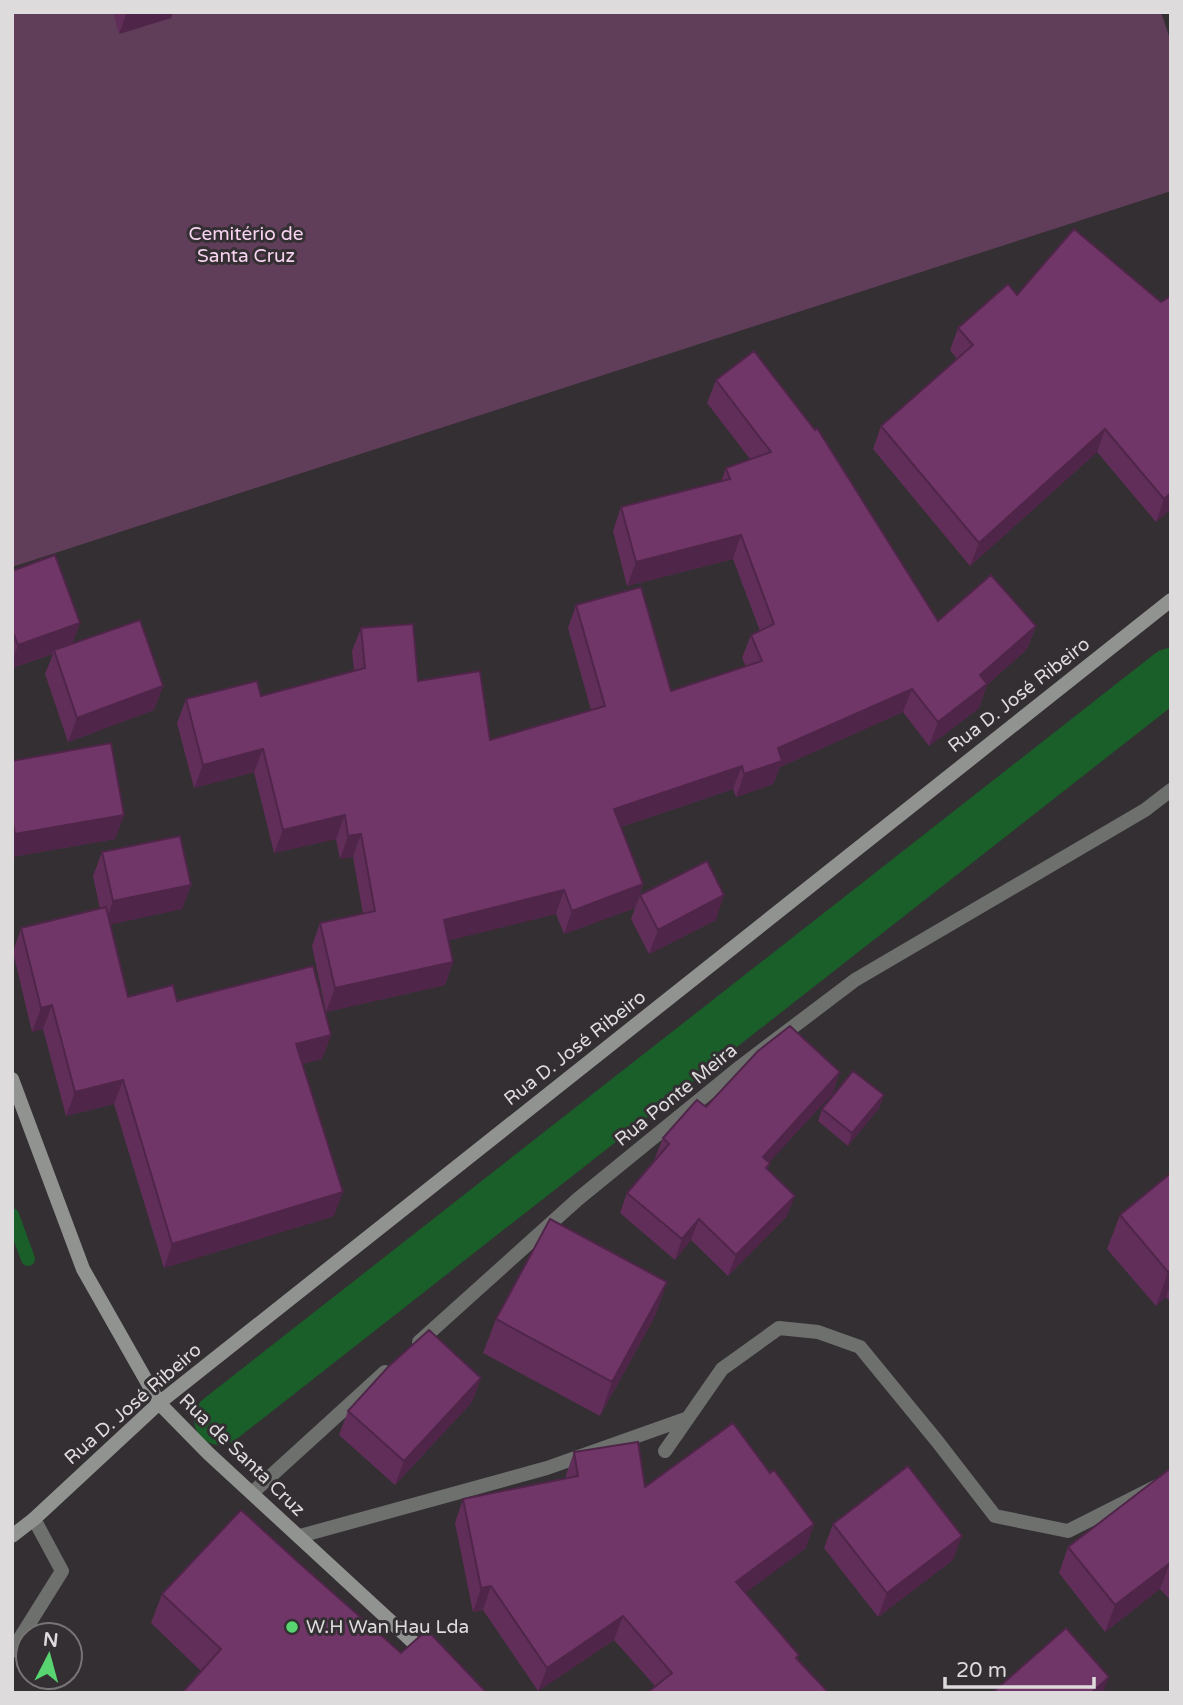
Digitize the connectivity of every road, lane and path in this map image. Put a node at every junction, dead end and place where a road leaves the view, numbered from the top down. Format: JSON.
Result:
{"nodes":[{"id":1,"x":1171,"y":600,"type":"edge"},
{"id":2,"x":1171,"y":790,"type":"edge"},
{"id":3,"x":12,"y":1079,"type":"edge"},
{"id":4,"x":159,"y":1403,"type":"junction"},
{"id":5,"x":688,"y":1418,"type":"junction"},
{"id":6,"x":665,"y":1451,"type":"dead end"},
{"id":7,"x":1171,"y":1479,"type":"edge"},
{"id":8,"x":252,"y":1493,"type":"junction"},
{"id":9,"x":34,"y":1519,"type":"junction"},
{"id":10,"x":12,"y":1536,"type":"edge"},
{"id":11,"x":300,"y":1536,"type":"junction"},
{"id":12,"x":12,"y":1651,"type":"edge"},
{"id":13,"x":439,"y":1667,"type":"edge"}],
"edges":[{"from":1,"to":4,"type":"street","name":"Rua D. José Ribeiro"},
{"from":2,"to":8,"type":"street","name":"Rua Ponte Meira"},
{"from":3,"to":4,"type":"street","name":"Rua de Santa Cruz"},
{"from":4,"to":8,"type":"street","name":"Rua de Santa Cruz"},
{"from":4,"to":9,"type":"street","name":"Rua D. José Ribeiro"},
{"from":5,"to":6,"type":"street"},
{"from":5,"to":7,"type":"street"},
{"from":5,"to":11,"type":"street"},
{"from":8,"to":11,"type":"street","name":"Rua de Santa Cruz"},
{"from":9,"to":10,"type":"street","name":"Rua D. José Ribeiro"},
{"from":9,"to":12,"type":"street"},
{"from":11,"to":13,"type":"street","name":"Rua de Santa Cruz"}]}
